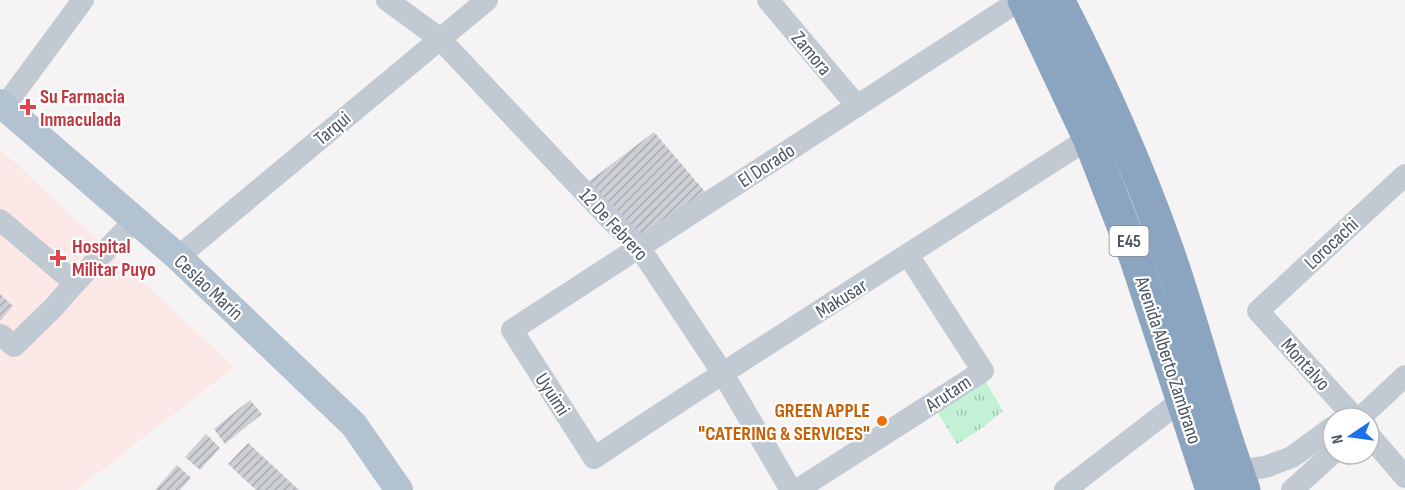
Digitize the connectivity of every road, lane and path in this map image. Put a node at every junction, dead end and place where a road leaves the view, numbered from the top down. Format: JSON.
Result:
{"nodes":[{"id":1,"x":83,"y":0,"type":"edge"},
{"id":2,"x":387,"y":0,"type":"edge"},
{"id":3,"x":487,"y":0,"type":"edge"},
{"id":4,"x":768,"y":0,"type":"edge"},
{"id":5,"x":1022,"y":0,"type":"edge"},
{"id":6,"x":1058,"y":0,"type":"edge"},
{"id":7,"x":439,"y":38,"type":"junction"},
{"id":8,"x":2,"y":105,"type":"edge"},
{"id":9,"x":857,"y":106,"type":"junction"},
{"id":10,"x":1089,"y":138,"type":"junction"},
{"id":11,"x":1405,"y":175,"type":"edge"},
{"id":12,"x":0,"y":220,"type":"edge"},
{"id":13,"x":135,"y":220,"type":"junction"},
{"id":14,"x":639,"y":247,"type":"junction"},
{"id":15,"x":908,"y":255,"type":"junction"},
{"id":16,"x":178,"y":257,"type":"junction"},
{"id":17,"x":75,"y":283,"type":"junction"},
{"id":18,"x":1258,"y":311,"type":"joint"},
{"id":19,"x":512,"y":330,"type":"joint"},
{"id":20,"x":1,"y":335,"type":"edge"},
{"id":21,"x":722,"y":372,"type":"junction"},
{"id":22,"x":1405,"y":376,"type":"edge"},
{"id":23,"x":1182,"y":400,"type":"junction"},
{"id":24,"x":1344,"y":406,"type":"edge"},
{"id":25,"x":1373,"y":406,"type":"edge"},
{"id":26,"x":1321,"y":436,"type":"edge"},
{"id":27,"x":1381,"y":449,"type":"edge"},
{"id":28,"x":594,"y":458,"type":"joint"},
{"id":29,"x":1321,"y":464,"type":"edge"},
{"id":30,"x":1405,"y":477,"type":"edge"},
{"id":31,"x":1231,"y":484,"type":"edge"},
{"id":32,"x":399,"y":490,"type":"edge"},
{"id":33,"x":791,"y":490,"type":"edge"},
{"id":34,"x":797,"y":490,"type":"edge"},
{"id":35,"x":1065,"y":490,"type":"edge"},
{"id":36,"x":1292,"y":490,"type":"edge"}],
"edges":[{"from":1,"to":8,"type":"street"},
{"from":2,"to":7,"type":"street","name":"12 De Febrero"},
{"from":3,"to":7,"type":"street","name":"Tarqui"},
{"from":4,"to":9,"type":"street","name":"Zamora"},
{"from":5,"to":9,"type":"street","name":"El Dorado"},
{"from":5,"to":10,"type":"highway","name":"Avenida Alberto Zambrano","number":"E45"},
{"from":6,"to":31,"type":"highway","name":"Avenida Alberto Zambrano","number":"E45"},
{"from":7,"to":14,"type":"street","name":"12 De Febrero"},
{"from":7,"to":16,"type":"street","name":"Tarqui"},
{"from":8,"to":13,"type":"main road","name":"Ceslao Marín"},
{"from":9,"to":14,"type":"street","name":"El Dorado"},
{"from":10,"to":15,"type":"street","name":"Makusar"},
{"from":10,"to":23,"type":"highway","name":"Avenida Alberto Zambrano","number":"E45"},
{"from":11,"to":18,"type":"street","name":"Lorocachi"},
{"from":12,"to":17,"type":"street"},
{"from":13,"to":16,"type":"main road","name":"Ceslao Marín"},
{"from":13,"to":17,"type":"street"},
{"from":14,"to":19,"type":"street","name":"El Dorado"},
{"from":14,"to":21,"type":"street","name":"12 De Febrero"},
{"from":15,"to":21,"type":"street","name":"Makusar"},
{"from":15,"to":34,"type":"street","name":"Arutam"},
{"from":16,"to":32,"type":"main road","name":"Ceslao Marín"},
{"from":17,"to":20,"type":"street"},
{"from":18,"to":24,"type":"street","name":"Montalvo"},
{"from":19,"to":28,"type":"street","name":"Uyuimi"},
{"from":21,"to":28,"type":"street","name":"Makusar"},
{"from":21,"to":33,"type":"street","name":"12 De Febrero"},
{"from":22,"to":25,"type":"street"},
{"from":23,"to":31,"type":"highway","name":"Avenida Alberto Zambrano","number":"E45"},
{"from":23,"to":35,"type":"street"},
{"from":26,"to":31,"type":"street"},
{"from":27,"to":30,"type":"street"},
{"from":29,"to":36,"type":"street"}]}
